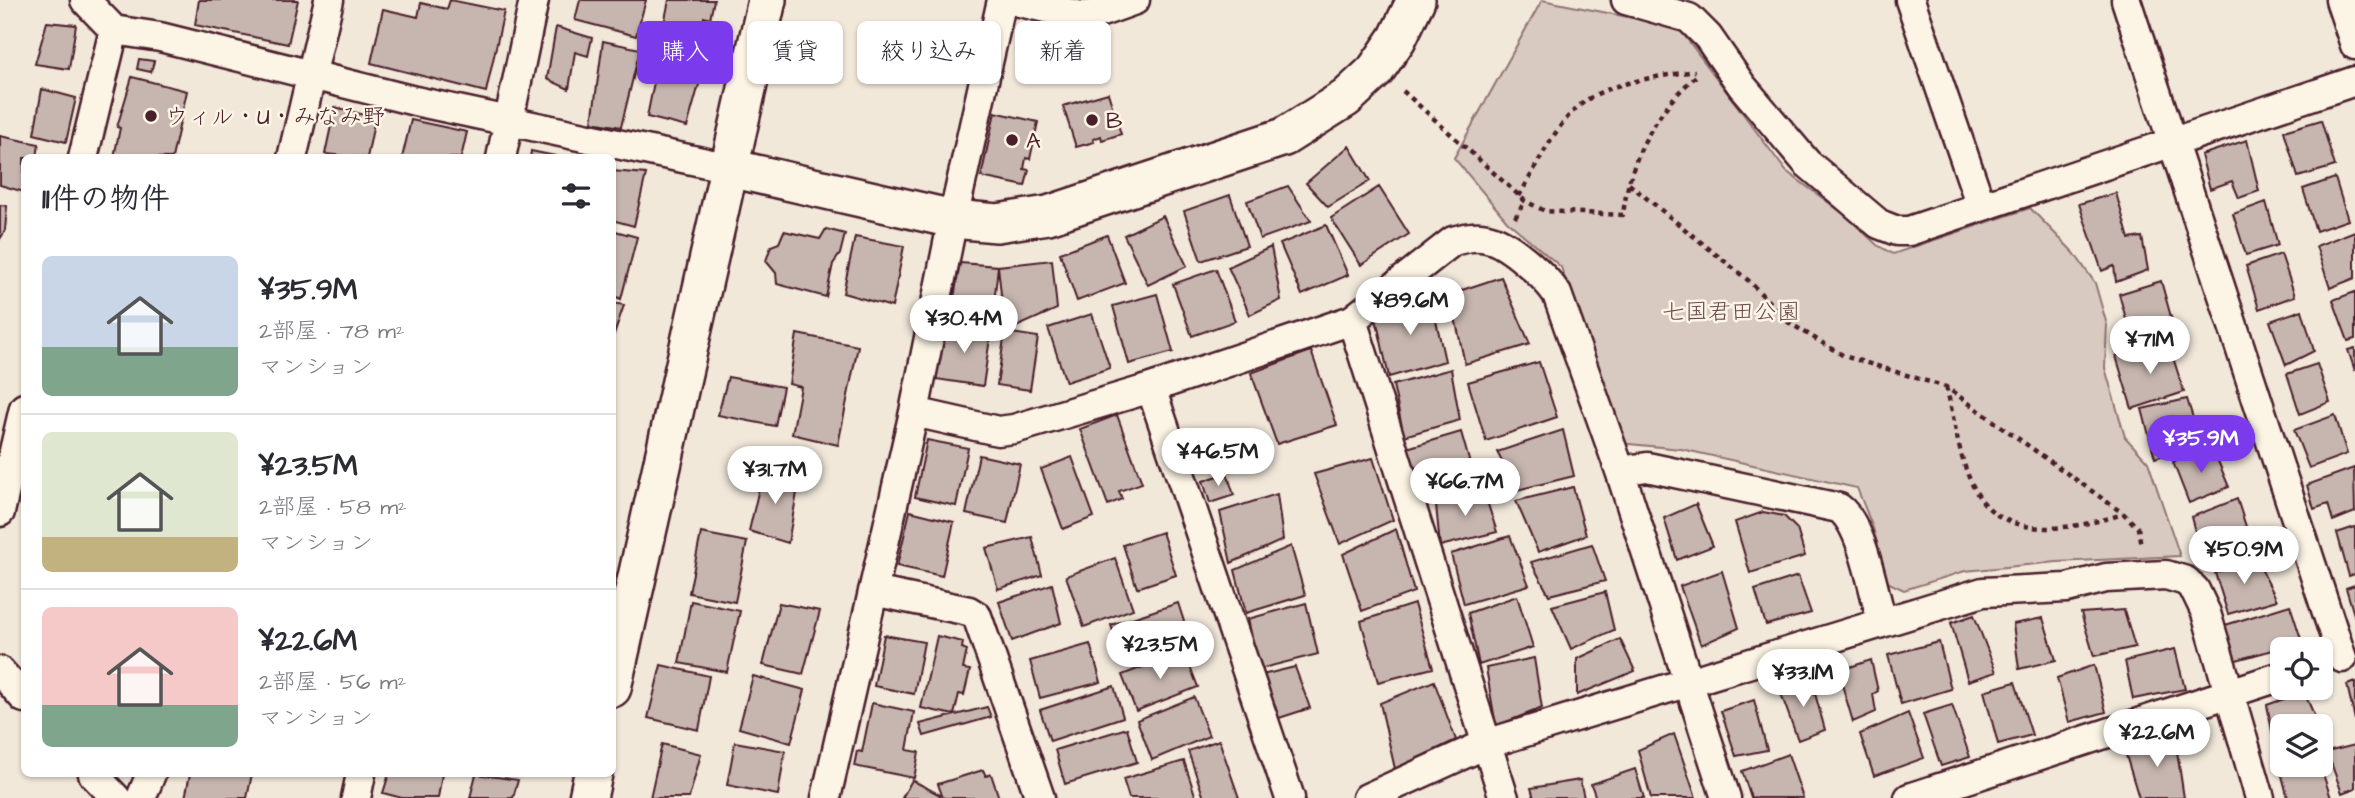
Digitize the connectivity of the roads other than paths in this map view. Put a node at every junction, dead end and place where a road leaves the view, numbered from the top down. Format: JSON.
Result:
{"nodes":[{"id":1,"x":85,"y":0,"type":"edge"},
{"id":2,"x":328,"y":0,"type":"edge"},
{"id":3,"x":534,"y":0,"type":"edge"},
{"id":4,"x":768,"y":0,"type":"edge"},
{"id":5,"x":1002,"y":0,"type":"edge"},
{"id":6,"x":1011,"y":0,"type":"edge"},
{"id":7,"x":1135,"y":0,"type":"edge"},
{"id":8,"x":1416,"y":0,"type":"edge"},
{"id":9,"x":1626,"y":0,"type":"edge"},
{"id":10,"x":1910,"y":0,"type":"edge"},
{"id":11,"x":2126,"y":0,"type":"edge"},
{"id":12,"x":2340,"y":0,"type":"edge"},
{"id":13,"x":1693,"y":9,"type":"edge"},
{"id":14,"x":114,"y":30,"type":"junction"},
{"id":15,"x":2355,"y":45,"type":"edge"},
{"id":16,"x":311,"y":76,"type":"junction"},
{"id":17,"x":2355,"y":81,"type":"edge"},
{"id":18,"x":509,"y":120,"type":"junction"},
{"id":19,"x":2173,"y":142,"type":"junction"},
{"id":20,"x":84,"y":154,"type":"edge"},
{"id":21,"x":293,"y":154,"type":"edge"},
{"id":22,"x":502,"y":154,"type":"edge"},
{"id":23,"x":730,"y":168,"type":"junction"},
{"id":24,"x":1981,"y":206,"type":"junction"},
{"id":25,"x":953,"y":219,"type":"junction"},
{"id":26,"x":1352,"y":320,"type":"junction"},
{"id":27,"x":1151,"y":388,"type":"junction"},
{"id":28,"x":914,"y":412,"type":"junction"},
{"id":29,"x":21,"y":421,"type":"edge"},
{"id":30,"x":1620,"y":471,"type":"junction"},
{"id":31,"x":0,"y":512,"type":"edge"},
{"id":32,"x":873,"y":592,"type":"junction"},
{"id":33,"x":1882,"y":621,"type":"junction"},
{"id":34,"x":2339,"y":658,"type":"edge"},
{"id":35,"x":616,"y":670,"type":"edge"},
{"id":36,"x":0,"y":671,"type":"edge"},
{"id":37,"x":2270,"y":680,"type":"edge"},
{"id":38,"x":1689,"y":682,"type":"junction"},
{"id":39,"x":2230,"y":692,"type":"junction"},
{"id":40,"x":21,"y":695,"type":"edge"},
{"id":41,"x":1486,"y":744,"type":"junction"},
{"id":42,"x":96,"y":777,"type":"edge"},
{"id":43,"x":150,"y":777,"type":"edge"},
{"id":44,"x":360,"y":777,"type":"edge"},
{"id":45,"x":592,"y":777,"type":"edge"},
{"id":46,"x":116,"y":798,"type":"edge"},
{"id":47,"x":141,"y":798,"type":"edge"},
{"id":48,"x":356,"y":798,"type":"edge"},
{"id":49,"x":588,"y":798,"type":"edge"},
{"id":50,"x":826,"y":798,"type":"edge"},
{"id":51,"x":1041,"y":798,"type":"edge"},
{"id":52,"x":1290,"y":798,"type":"edge"},
{"id":53,"x":1367,"y":798,"type":"edge"},
{"id":54,"x":1504,"y":798,"type":"edge"},
{"id":55,"x":1726,"y":798,"type":"edge"},
{"id":56,"x":1909,"y":798,"type":"edge"},
{"id":57,"x":2260,"y":798,"type":"edge"}],
"edges":[{"from":1,"to":14,"type":"street"},
{"from":2,"to":16,"type":"street"},
{"from":3,"to":18,"type":"street"},
{"from":4,"to":23,"type":"street"},
{"from":5,"to":25,"type":"street"},
{"from":6,"to":7,"type":"street"},
{"from":8,"to":25,"type":"street"},
{"from":9,"to":13,"type":"street"},
{"from":10,"to":24,"type":"street"},
{"from":11,"to":19,"type":"street"},
{"from":12,"to":15,"type":"street"},
{"from":13,"to":24,"type":"street"},
{"from":14,"to":16,"type":"street"},
{"from":14,"to":20,"type":"street"},
{"from":16,"to":18,"type":"street"},
{"from":16,"to":21,"type":"street"},
{"from":17,"to":19,"type":"street"},
{"from":18,"to":22,"type":"street"},
{"from":18,"to":23,"type":"street"},
{"from":19,"to":24,"type":"street"},
{"from":19,"to":34,"type":"street"},
{"from":23,"to":25,"type":"street"},
{"from":23,"to":35,"type":"street"},
{"from":25,"to":28,"type":"street"},
{"from":26,"to":27,"type":"street"},
{"from":26,"to":30,"type":"street"},
{"from":26,"to":41,"type":"street"},
{"from":27,"to":28,"type":"street"},
{"from":27,"to":52,"type":"street"},
{"from":28,"to":32,"type":"street"},
{"from":29,"to":31,"type":"street"},
{"from":30,"to":33,"type":"street"},
{"from":30,"to":38,"type":"street"},
{"from":32,"to":50,"type":"street"},
{"from":32,"to":51,"type":"street"},
{"from":33,"to":38,"type":"street"},
{"from":33,"to":39,"type":"street"},
{"from":36,"to":40,"type":"street"},
{"from":37,"to":39,"type":"street"},
{"from":38,"to":41,"type":"street"},
{"from":38,"to":55,"type":"street"},
{"from":39,"to":56,"type":"street"},
{"from":39,"to":57,"type":"street"},
{"from":41,"to":53,"type":"street"},
{"from":41,"to":54,"type":"street"},
{"from":42,"to":46,"type":"street"},
{"from":43,"to":47,"type":"street"},
{"from":44,"to":48,"type":"street"},
{"from":45,"to":49,"type":"street"}]}
